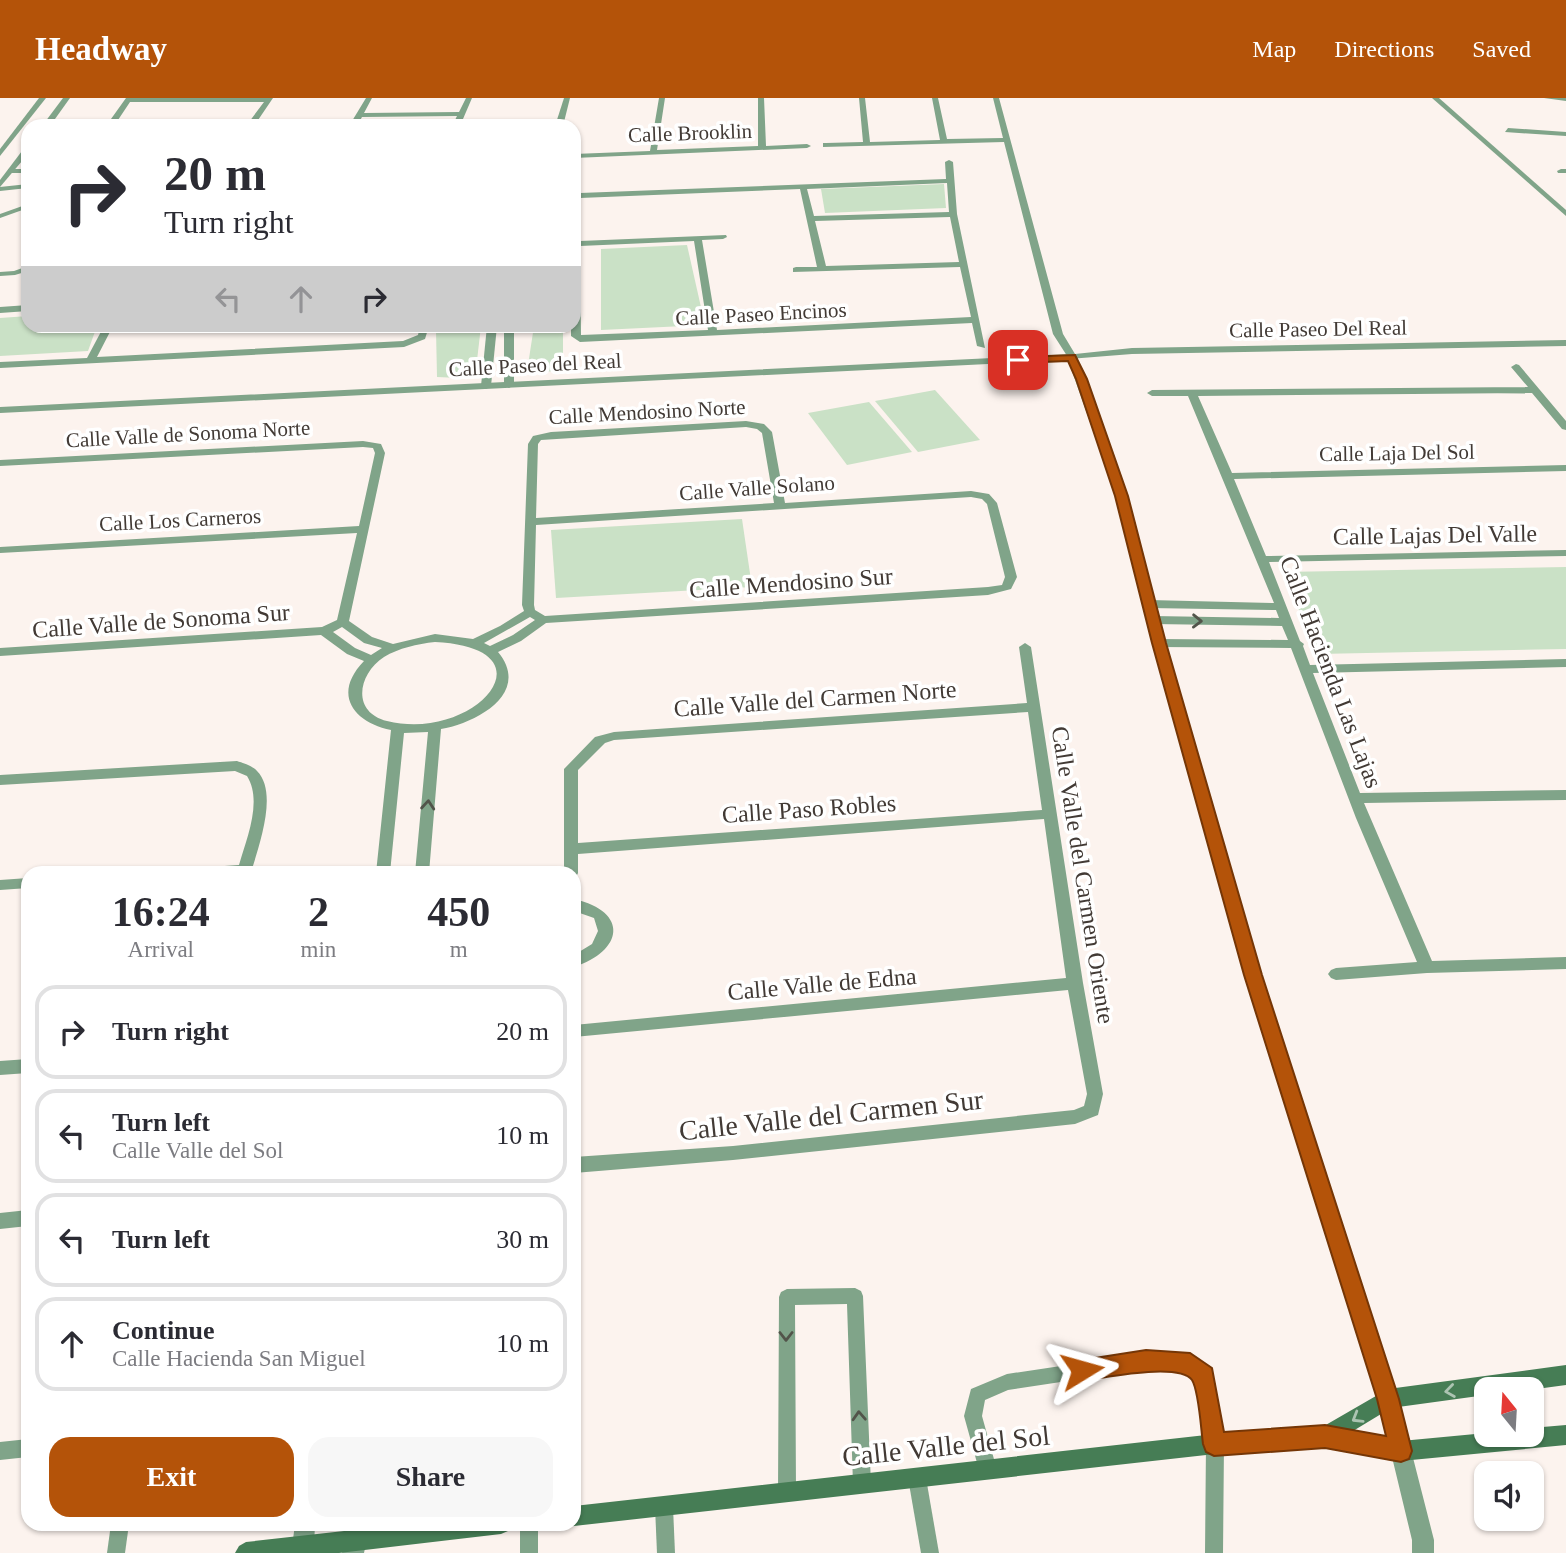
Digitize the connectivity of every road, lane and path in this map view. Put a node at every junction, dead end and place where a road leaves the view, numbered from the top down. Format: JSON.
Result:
{"nodes":[{"id":1,"x":43,"y":98,"type":"edge"},
{"id":2,"x":67,"y":98,"type":"edge"},
{"id":3,"x":369,"y":98,"type":"edge"},
{"id":4,"x":469,"y":98,"type":"edge"},
{"id":5,"x":567,"y":98,"type":"edge"},
{"id":6,"x":662,"y":98,"type":"edge"},
{"id":7,"x":761,"y":98,"type":"edge"},
{"id":8,"x":862,"y":98,"type":"edge"},
{"id":9,"x":935,"y":98,"type":"edge"},
{"id":10,"x":996,"y":98,"type":"edge"},
{"id":11,"x":1435,"y":98,"type":"edge"},
{"id":12,"x":1547,"y":98,"type":"edge"},
{"id":13,"x":128,"y":99,"type":"edge"},
{"id":14,"x":269,"y":99,"type":"edge"},
{"id":15,"x":1566,"y":99,"type":"edge"},
{"id":16,"x":461,"y":114,"type":"junction"},
{"id":17,"x":359,"y":115,"type":"junction"},
{"id":18,"x":28,"y":119,"type":"edge"},
{"id":19,"x":51,"y":119,"type":"edge"},
{"id":20,"x":115,"y":119,"type":"edge"},
{"id":21,"x":255,"y":119,"type":"edge"},
{"id":22,"x":357,"y":119,"type":"edge"},
{"id":23,"x":459,"y":119,"type":"edge"},
{"id":24,"x":561,"y":119,"type":"edge"},
{"id":25,"x":21,"y":128,"type":"edge"},
{"id":26,"x":1508,"y":130,"type":"dead end"},
{"id":27,"x":1566,"y":134,"type":"edge"},
{"id":28,"x":944,"y":137,"type":"junction"},
{"id":29,"x":1006,"y":137,"type":"junction"},
{"id":30,"x":761,"y":139,"type":"junction"},
{"id":31,"x":10,"y":143,"type":"junction"},
{"id":32,"x":653,"y":143,"type":"junction"},
{"id":33,"x":0,"y":144,"type":"edge"},
{"id":34,"x":867,"y":144,"type":"junction"},
{"id":35,"x":826,"y":145,"type":"dead end"},
{"id":36,"x":581,"y":146,"type":"edge"},
{"id":37,"x":807,"y":146,"type":"dead end"},
{"id":38,"x":762,"y":148,"type":"junction"},
{"id":39,"x":653,"y":152,"type":"junction"},
{"id":40,"x":0,"y":155,"type":"edge"},
{"id":41,"x":581,"y":156,"type":"edge"},
{"id":42,"x":21,"y":158,"type":"edge"},
{"id":43,"x":949,"y":162,"type":"dead end"},
{"id":44,"x":21,"y":174,"type":"edge"},
{"id":45,"x":4,"y":181,"type":"edge"},
{"id":46,"x":950,"y":181,"type":"junction"},
{"id":47,"x":803,"y":187,"type":"junction"},
{"id":48,"x":581,"y":196,"type":"edge"},
{"id":49,"x":21,"y":208,"type":"edge"},
{"id":50,"x":953,"y":214,"type":"junction"},
{"id":51,"x":1566,"y":214,"type":"edge"},
{"id":52,"x":0,"y":216,"type":"edge"},
{"id":53,"x":811,"y":219,"type":"junction"},
{"id":54,"x":723,"y":237,"type":"dead end"},
{"id":55,"x":698,"y":239,"type":"junction"},
{"id":56,"x":581,"y":244,"type":"edge"},
{"id":57,"x":964,"y":264,"type":"junction"},
{"id":58,"x":822,"y":269,"type":"junction"},
{"id":59,"x":796,"y":270,"type":"dead end"},
{"id":60,"x":21,"y":271,"type":"edge"},
{"id":61,"x":0,"y":274,"type":"edge"},
{"id":62,"x":21,"y":308,"type":"edge"},
{"id":63,"x":0,"y":310,"type":"edge"},
{"id":64,"x":975,"y":320,"type":"junction"},
{"id":65,"x":104,"y":333,"type":"edge"},
{"id":66,"x":423,"y":333,"type":"edge"},
{"id":67,"x":491,"y":333,"type":"edge"},
{"id":68,"x":509,"y":333,"type":"edge"},
{"id":69,"x":576,"y":333,"type":"edge"},
{"id":70,"x":713,"y":334,"type":"junction"},
{"id":71,"x":1566,"y":342,"type":"edge"},
{"id":72,"x":982,"y":346,"type":"dead end"},
{"id":73,"x":1072,"y":358,"type":"junction"},
{"id":74,"x":91,"y":360,"type":"junction"},
{"id":75,"x":0,"y":365,"type":"edge"},
{"id":76,"x":1516,"y":366,"type":"dead end"},
{"id":77,"x":509,"y":385,"type":"junction"},
{"id":78,"x":486,"y":386,"type":"junction"},
{"id":79,"x":1536,"y":390,"type":"junction"},
{"id":80,"x":1152,"y":393,"type":"dead end"},
{"id":81,"x":1192,"y":393,"type":"junction"},
{"id":82,"x":0,"y":410,"type":"edge"},
{"id":83,"x":1566,"y":427,"type":"edge"},
{"id":84,"x":0,"y":463,"type":"edge"},
{"id":85,"x":1566,"y":468,"type":"edge"},
{"id":86,"x":1229,"y":476,"type":"junction"},
{"id":87,"x":985,"y":496,"type":"joint"},
{"id":88,"x":780,"y":506,"type":"junction"},
{"id":89,"x":531,"y":522,"type":"junction"},
{"id":90,"x":362,"y":529,"type":"junction"},
{"id":91,"x":0,"y":550,"type":"edge"},
{"id":92,"x":1566,"y":553,"type":"edge"},
{"id":93,"x":1263,"y":559,"type":"junction"},
{"id":94,"x":1149,"y":604,"type":"junction"},
{"id":95,"x":1280,"y":607,"type":"junction"},
{"id":96,"x":530,"y":612,"type":"junction"},
{"id":97,"x":542,"y":620,"type":"junction"},
{"id":98,"x":1153,"y":620,"type":"junction"},
{"id":99,"x":342,"y":622,"type":"junction"},
{"id":100,"x":1287,"y":622,"type":"junction"},
{"id":101,"x":324,"y":631,"type":"junction"},
{"id":102,"x":475,"y":643,"type":"junction"},
{"id":103,"x":1159,"y":643,"type":"junction"},
{"id":104,"x":1298,"y":644,"type":"junction"},
{"id":105,"x":1026,"y":647,"type":"dead end"},
{"id":106,"x":393,"y":648,"type":"junction"},
{"id":107,"x":0,"y":652,"type":"edge"},
{"id":108,"x":489,"y":652,"type":"junction"},
{"id":109,"x":372,"y":660,"type":"junction"},
{"id":110,"x":1566,"y":663,"type":"edge"},
{"id":111,"x":1307,"y":670,"type":"junction"},
{"id":112,"x":1034,"y":707,"type":"junction"},
{"id":113,"x":435,"y":729,"type":"junction"},
{"id":114,"x":398,"y":730,"type":"junction"},
{"id":115,"x":0,"y":780,"type":"edge"},
{"id":116,"x":1566,"y":795,"type":"edge"},
{"id":117,"x":1355,"y":798,"type":"junction"},
{"id":118,"x":1050,"y":814,"type":"junction"},
{"id":119,"x":572,"y":849,"type":"junction"},
{"id":120,"x":246,"y":866,"type":"edge"},
{"id":121,"x":384,"y":866,"type":"edge"},
{"id":122,"x":423,"y":866,"type":"edge"},
{"id":123,"x":572,"y":866,"type":"edge"},
{"id":124,"x":21,"y":884,"type":"edge"},
{"id":125,"x":0,"y":885,"type":"edge"},
{"id":126,"x":581,"y":907,"type":"edge"},
{"id":127,"x":581,"y":958,"type":"edge"},
{"id":128,"x":1566,"y":963,"type":"edge"},
{"id":129,"x":1427,"y":967,"type":"junction"},
{"id":130,"x":1336,"y":975,"type":"dead end"},
{"id":131,"x":1075,"y":983,"type":"junction"},
{"id":132,"x":581,"y":1030,"type":"edge"},
{"id":133,"x":21,"y":1066,"type":"edge"},
{"id":134,"x":0,"y":1068,"type":"edge"},
{"id":135,"x":1092,"y":1110,"type":"joint"},
{"id":136,"x":581,"y":1164,"type":"edge"},
{"id":137,"x":21,"y":1219,"type":"edge"},
{"id":138,"x":0,"y":1221,"type":"edge"},
{"id":139,"x":1566,"y":1375,"type":"edge"},
{"id":140,"x":1388,"y":1399,"type":"junction"},
{"id":141,"x":1566,"y":1434,"type":"edge"},
{"id":142,"x":1325,"y":1436,"type":"junction"},
{"id":143,"x":1214,"y":1444,"type":"junction"},
{"id":144,"x":21,"y":1449,"type":"edge"},
{"id":145,"x":0,"y":1451,"type":"edge"},
{"id":146,"x":1401,"y":1451,"type":"junction"},
{"id":147,"x":988,"y":1470,"type":"junction"},
{"id":148,"x":917,"y":1478,"type":"junction"},
{"id":149,"x":862,"y":1485,"type":"junction"},
{"id":150,"x":786,"y":1492,"type":"junction"},
{"id":151,"x":664,"y":1507,"type":"junction"},
{"id":152,"x":581,"y":1515,"type":"edge"},
{"id":153,"x":119,"y":1531,"type":"edge"},
{"id":154,"x":305,"y":1531,"type":"edge"},
{"id":155,"x":427,"y":1531,"type":"edge"},
{"id":156,"x":529,"y":1531,"type":"edge"},
{"id":157,"x":357,"y":1539,"type":"edge"},
{"id":158,"x":304,"y":1550,"type":"edge"},
{"id":159,"x":116,"y":1553,"type":"edge"},
{"id":160,"x":246,"y":1553,"type":"edge"},
{"id":161,"x":529,"y":1553,"type":"edge"},
{"id":162,"x":666,"y":1553,"type":"edge"},
{"id":163,"x":930,"y":1553,"type":"edge"},
{"id":164,"x":1214,"y":1553,"type":"edge"},
{"id":165,"x":1423,"y":1553,"type":"edge"}],
"edges":[{"from":1,"to":18,"type":"street"},
{"from":2,"to":19,"type":"street"},
{"from":3,"to":17,"type":"street"},
{"from":4,"to":16,"type":"street"},
{"from":5,"to":24,"type":"street"},
{"from":6,"to":32,"type":"street"},
{"from":7,"to":30,"type":"street"},
{"from":8,"to":34,"type":"street"},
{"from":9,"to":28,"type":"street"},
{"from":10,"to":29,"type":"street"},
{"from":11,"to":51,"type":"street"},
{"from":12,"to":15,"type":"street"},
{"from":13,"to":14,"type":"street"},
{"from":13,"to":20,"type":"street"},
{"from":14,"to":21,"type":"street"},
{"from":16,"to":17,"type":"street"},
{"from":16,"to":23,"type":"street"},
{"from":17,"to":22,"type":"street"},
{"from":25,"to":31,"type":"street"},
{"from":26,"to":27,"type":"street"},
{"from":28,"to":29,"type":"street"},
{"from":28,"to":34,"type":"street"},
{"from":29,"to":73,"type":"street"},
{"from":30,"to":32,"type":"street","name":"Calle Brooklin"},
{"from":30,"to":38,"type":"street"},
{"from":31,"to":33,"type":"lane"},
{"from":31,"to":40,"type":"street"},
{"from":32,"to":36,"type":"street","name":"Calle Brooklin"},
{"from":32,"to":39,"type":"street"},
{"from":34,"to":35,"type":"street"},
{"from":37,"to":38,"type":"street","name":"Calle Brooklin"},
{"from":38,"to":39,"type":"street","name":"Calle Brooklin"},
{"from":39,"to":41,"type":"street","name":"Calle Brooklin"},
{"from":42,"to":45,"type":"street"},
{"from":43,"to":46,"type":"street"},
{"from":44,"to":45,"type":"street"},
{"from":46,"to":47,"type":"street"},
{"from":46,"to":50,"type":"street"},
{"from":47,"to":48,"type":"street"},
{"from":47,"to":53,"type":"street"},
{"from":49,"to":52,"type":"lane"},
{"from":50,"to":53,"type":"street"},
{"from":50,"to":57,"type":"street"},
{"from":53,"to":58,"type":"street"},
{"from":54,"to":55,"type":"street"},
{"from":55,"to":56,"type":"street"},
{"from":55,"to":70,"type":"street"},
{"from":57,"to":58,"type":"street"},
{"from":57,"to":64,"type":"street"},
{"from":58,"to":59,"type":"street"},
{"from":60,"to":61,"type":"lane"},
{"from":62,"to":63,"type":"street"},
{"from":64,"to":70,"type":"street","name":"Calle Paseo Encinos"},
{"from":64,"to":72,"type":"street"},
{"from":65,"to":74,"type":"street"},
{"from":66,"to":74,"type":"street"},
{"from":67,"to":78,"type":"street"},
{"from":68,"to":77,"type":"street"},
{"from":69,"to":70,"type":"street","name":"Calle Paseo Encinos"},
{"from":71,"to":73,"type":"street","name":"Calle Paseo Del Real"},
{"from":73,"to":77,"type":"street","name":"Calle Paseo del Real"},
{"from":73,"to":94,"type":"street"},
{"from":74,"to":75,"type":"street"},
{"from":76,"to":79,"type":"street"},
{"from":77,"to":78,"type":"street","name":"Calle Paseo del Real"},
{"from":78,"to":82,"type":"street","name":"Calle Paseo del Real"},
{"from":79,"to":81,"type":"street"},
{"from":79,"to":83,"type":"street"},
{"from":80,"to":81,"type":"street"},
{"from":81,"to":86,"type":"street","name":"Calle Hacienda Las Lajas"},
{"from":84,"to":90,"type":"street","name":"Calle Valle de Sonoma Norte"},
{"from":85,"to":86,"type":"street","name":"Calle Laja Del Sol"},
{"from":86,"to":93,"type":"street","name":"Calle Hacienda Las Lajas"},
{"from":87,"to":88,"type":"street","name":"Calle Valle Solano"},
{"from":87,"to":97,"type":"street","name":"Calle Mendosino Sur"},
{"from":88,"to":89,"type":"street","name":"Calle Valle Solano"},
{"from":88,"to":89,"type":"street","name":"Calle Mendosino Norte"},
{"from":89,"to":96,"type":"street"},
{"from":90,"to":91,"type":"street","name":"Calle Los Carneros"},
{"from":90,"to":99,"type":"street"},
{"from":92,"to":93,"type":"street","name":"Calle Lajas Del Valle"},
{"from":93,"to":95,"type":"street","name":"Calle Hacienda Las Lajas"},
{"from":94,"to":95,"type":"street"},
{"from":94,"to":98,"type":"street"},
{"from":95,"to":100,"type":"street","name":"Calle Hacienda Las Lajas"},
{"from":96,"to":97,"type":"street"},
{"from":96,"to":102,"type":"street"},
{"from":97,"to":108,"type":"street"},
{"from":98,"to":100,"type":"street","one_way":true},
{"from":98,"to":103,"type":"street"},
{"from":99,"to":101,"type":"street"},
{"from":99,"to":106,"type":"street"},
{"from":100,"to":104,"type":"street","name":"Calle Hacienda Las Lajas"},
{"from":101,"to":107,"type":"street","name":"Calle Valle de Sonoma Sur"},
{"from":101,"to":109,"type":"street"},
{"from":102,"to":106,"type":"street"},
{"from":102,"to":108,"type":"street"},
{"from":103,"to":104,"type":"street"},
{"from":103,"to":140,"type":"street"},
{"from":104,"to":111,"type":"street","name":"Calle Hacienda Las Lajas"},
{"from":105,"to":112,"type":"street","name":"Calle Valle del Carmen Oriente"},
{"from":106,"to":109,"type":"street"},
{"from":108,"to":113,"type":"street"},
{"from":109,"to":114,"type":"street"},
{"from":110,"to":111,"type":"street"},
{"from":111,"to":117,"type":"street","name":"Calle Hacienda Las Lajas"},
{"from":112,"to":118,"type":"street","name":"Calle Valle del Carmen Oriente"},
{"from":112,"to":119,"type":"street","name":"Calle Valle del Carmen Norte"},
{"from":113,"to":114,"type":"street"},
{"from":122,"to":113,"type":"street","one_way":true},
{"from":114,"to":121,"type":"street"},
{"from":115,"to":120,"type":"street"},
{"from":116,"to":117,"type":"street"},
{"from":117,"to":129,"type":"street","name":"Calle Hacienda Las Lajas"},
{"from":118,"to":119,"type":"street","name":"Calle Paso Robles"},
{"from":118,"to":131,"type":"street","name":"Calle Valle del Carmen Oriente"},
{"from":119,"to":123,"type":"street"},
{"from":124,"to":125,"type":"street"},
{"from":126,"to":127,"type":"street"},
{"from":128,"to":129,"type":"street"},
{"from":129,"to":130,"type":"street"},
{"from":131,"to":132,"type":"street","name":"Calle Valle de Edna"},
{"from":131,"to":135,"type":"street","name":"Calle Valle del Carmen Oriente"},
{"from":133,"to":134,"type":"street"},
{"from":135,"to":136,"type":"street","name":"Calle Valle del Carmen Sur"},
{"from":137,"to":138,"type":"street"},
{"from":139,"to":140,"type":"main road","name":"Calle Valle del Sol","one_way":true},
{"from":140,"to":142,"type":"main road","name":"Calle Valle del Sol","one_way":true},
{"from":140,"to":146,"type":"street"},
{"from":141,"to":146,"type":"main road","name":"Calle Valle del Sol"},
{"from":142,"to":143,"type":"main road","name":"Calle Valle del Sol"},
{"from":142,"to":146,"type":"main road","name":"Calle Valle del Sol"},
{"from":143,"to":147,"type":"main road","name":"Calle Valle del Sol"},
{"from":143,"to":147,"type":"lane"},
{"from":143,"to":164,"type":"lane"},
{"from":144,"to":145,"type":"lane"},
{"from":146,"to":165,"type":"street"},
{"from":147,"to":148,"type":"main road","name":"Calle Valle del Sol"},
{"from":148,"to":149,"type":"main road","name":"Calle Valle del Sol"},
{"from":148,"to":163,"type":"lane"},
{"from":149,"to":150,"type":"main road","name":"Calle Valle del Sol"},
{"from":149,"to":150,"type":"lane","one_way":true},
{"from":150,"to":151,"type":"main road","name":"Calle Valle del Sol"},
{"from":151,"to":152,"type":"main road","name":"Calle Valle del Sol"},
{"from":151,"to":162,"type":"lane"},
{"from":153,"to":159,"type":"lane"},
{"from":154,"to":158,"type":"street"},
{"from":155,"to":157,"type":"main road"},
{"from":156,"to":161,"type":"lane"},
{"from":157,"to":158,"type":"main road"},
{"from":158,"to":160,"type":"main road"}]}
